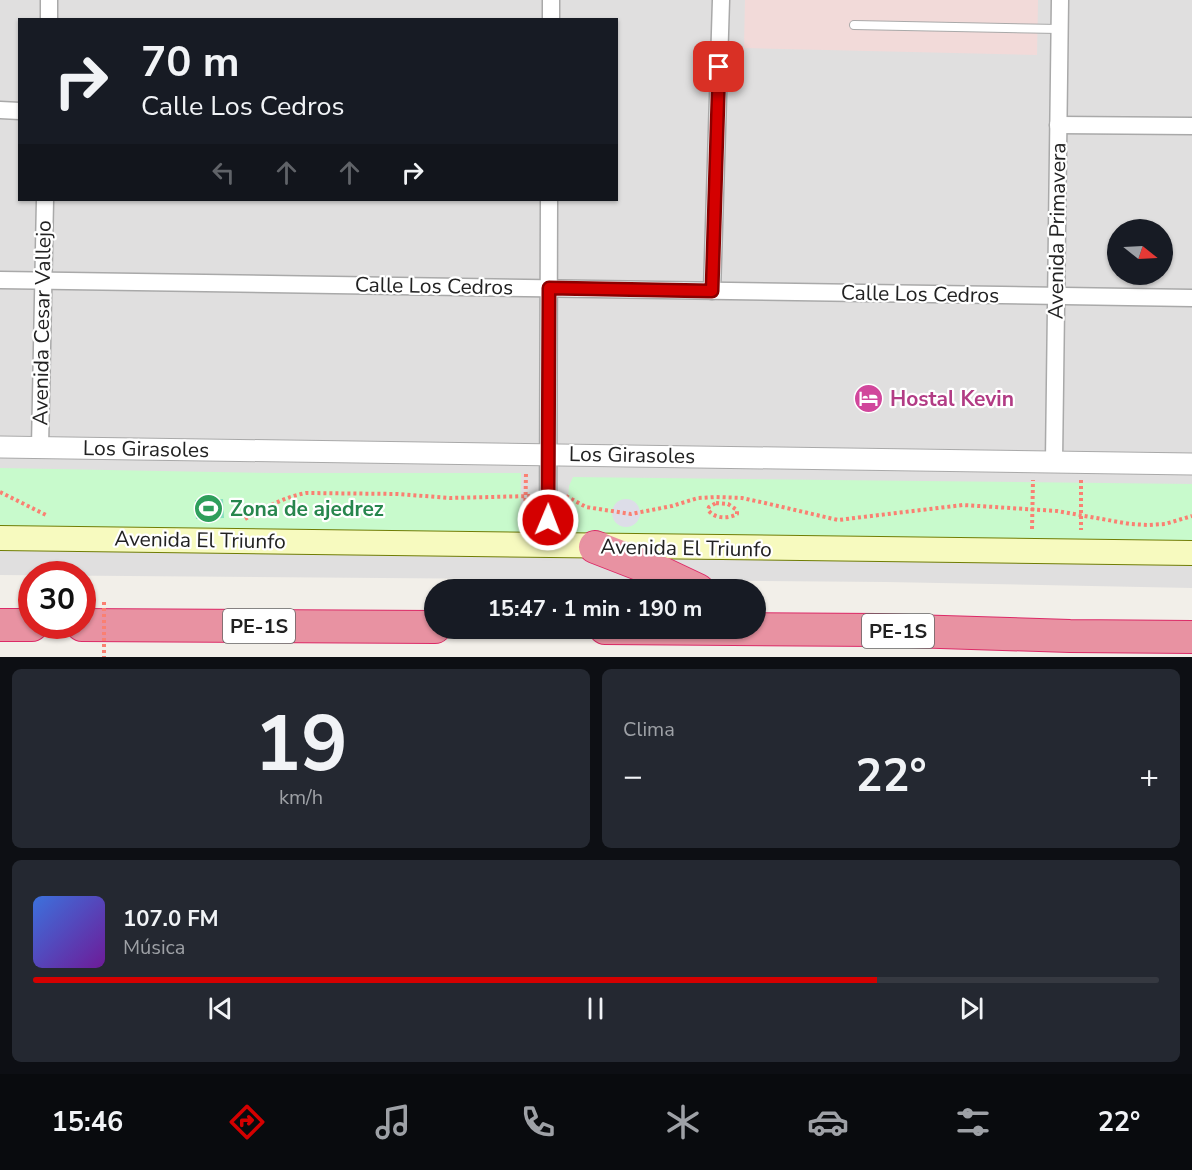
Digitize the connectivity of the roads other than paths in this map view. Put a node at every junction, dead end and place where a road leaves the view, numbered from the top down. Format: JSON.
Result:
{"nodes":[{"id":1,"x":49,"y":0,"type":"edge"},
{"id":2,"x":551,"y":0,"type":"edge"},
{"id":3,"x":722,"y":0,"type":"edge"},
{"id":4,"x":1060,"y":0,"type":"edge"},
{"id":5,"x":49,"y":18,"type":"edge"},
{"id":6,"x":551,"y":18,"type":"edge"},
{"id":7,"x":854,"y":24,"type":"dead end"},
{"id":8,"x":1059,"y":29,"type":"junction"},
{"id":9,"x":0,"y":110,"type":"edge"},
{"id":10,"x":18,"y":111,"type":"edge"},
{"id":11,"x":1058,"y":124,"type":"junction"},
{"id":12,"x":1192,"y":126,"type":"edge"},
{"id":13,"x":45,"y":201,"type":"edge"},
{"id":14,"x":549,"y":201,"type":"edge"},
{"id":15,"x":0,"y":280,"type":"edge"},
{"id":16,"x":44,"y":280,"type":"junction"},
{"id":17,"x":549,"y":288,"type":"junction"},
{"id":18,"x":712,"y":291,"type":"junction"},
{"id":19,"x":1056,"y":296,"type":"junction"},
{"id":20,"x":1192,"y":298,"type":"edge"},
{"id":21,"x":0,"y":447,"type":"edge"},
{"id":22,"x":40,"y":447,"type":"junction"},
{"id":23,"x":549,"y":454,"type":"junction"},
{"id":24,"x":1043,"y":461,"type":"junction"},
{"id":25,"x":1192,"y":464,"type":"edge"},
{"id":26,"x":0,"y":538,"type":"edge"},
{"id":27,"x":536,"y":544,"type":"junction"},
{"id":28,"x":595,"y":547,"type":"junction"},
{"id":29,"x":1192,"y":553,"type":"edge"},
{"id":30,"x":675,"y":579,"type":"edge"},
{"id":31,"x":766,"y":614,"type":"edge"},
{"id":32,"x":0,"y":625,"type":"edge"},
{"id":33,"x":18,"y":625,"type":"edge"},
{"id":34,"x":96,"y":625,"type":"edge"},
{"id":35,"x":424,"y":627,"type":"edge"},
{"id":36,"x":766,"y":629,"type":"edge"},
{"id":37,"x":878,"y":630,"type":"junction"},
{"id":38,"x":1192,"y":637,"type":"edge"}],
"edges":[{"from":1,"to":5,"type":"street"},
{"from":2,"to":6,"type":"street"},
{"from":3,"to":18,"type":"street"},
{"from":4,"to":8,"type":"street","name":"Avenida Primavera"},
{"from":7,"to":8,"type":"lane"},
{"from":8,"to":11,"type":"street","name":"Avenida Primavera"},
{"from":9,"to":10,"type":"street"},
{"from":11,"to":12,"type":"street"},
{"from":11,"to":19,"type":"street","name":"Avenida Primavera"},
{"from":13,"to":16,"type":"street","name":"Avenida Cesar Vallejo"},
{"from":14,"to":17,"type":"street"},
{"from":15,"to":16,"type":"street","name":"Calle Los Cedros"},
{"from":16,"to":17,"type":"street","name":"Calle Los Cedros"},
{"from":16,"to":22,"type":"street","name":"Avenida Cesar Vallejo"},
{"from":17,"to":18,"type":"street","name":"Calle Los Cedros"},
{"from":17,"to":23,"type":"street"},
{"from":18,"to":19,"type":"street","name":"Calle Los Cedros"},
{"from":19,"to":20,"type":"street","name":"Calle Los Cedros"},
{"from":19,"to":24,"type":"street","name":"Avenida Primavera"},
{"from":21,"to":22,"type":"street","name":"Los Girasoles"},
{"from":22,"to":23,"type":"street","name":"Los Girasoles"},
{"from":23,"to":24,"type":"street","name":"Los Girasoles"},
{"from":23,"to":27,"type":"street"},
{"from":24,"to":25,"type":"street","name":"Los Girasoles"},
{"from":26,"to":27,"type":"main road","name":"Avenida El Triunfo"},
{"from":27,"to":28,"type":"main road","name":"Avenida El Triunfo"},
{"from":28,"to":29,"type":"main road","name":"Avenida El Triunfo"},
{"from":28,"to":30,"type":"highway"},
{"from":31,"to":37,"type":"highway"},
{"from":32,"to":33,"type":"highway"},
{"from":34,"to":35,"type":"highway","number":"PE-1S"},
{"from":36,"to":37,"type":"highway","number":"PE-1S"},
{"from":37,"to":38,"type":"highway","number":"PE-1S"}]}
